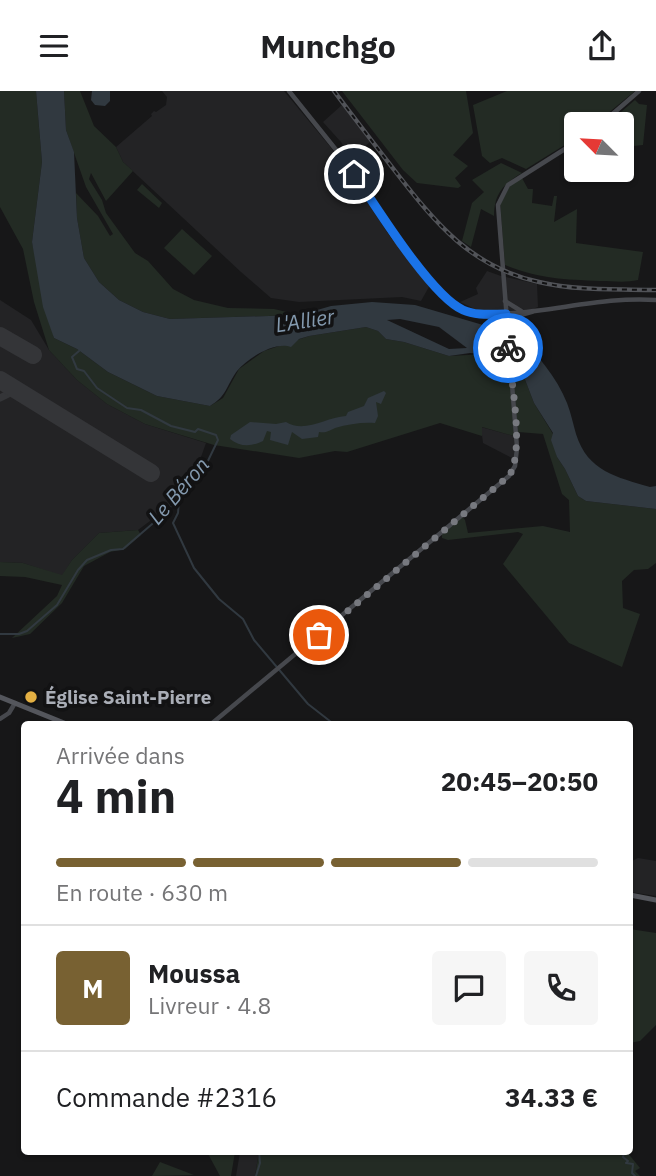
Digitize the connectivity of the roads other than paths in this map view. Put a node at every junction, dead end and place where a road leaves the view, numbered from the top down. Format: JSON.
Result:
{"nodes":[{"id":1,"x":289,"y":91,"type":"edge"},
{"id":2,"x":639,"y":91,"type":"edge"},
{"id":3,"x":615,"y":112,"type":"edge"},
{"id":4,"x":564,"y":149,"type":"edge"},
{"id":5,"x":505,"y":300,"type":"junction"},
{"id":6,"x":656,"y":301,"type":"edge"},
{"id":7,"x":532,"y":311,"type":"junction"},
{"id":8,"x":526,"y":312,"type":"junction"},
{"id":9,"x":506,"y":316,"type":"junction"},
{"id":10,"x":0,"y":699,"type":"edge"},
{"id":11,"x":12,"y":705,"type":"junction"},
{"id":12,"x":0,"y":719,"type":"edge"},
{"id":13,"x":52,"y":721,"type":"edge"},
{"id":14,"x":59,"y":721,"type":"edge"},
{"id":15,"x":215,"y":721,"type":"edge"},
{"id":16,"x":633,"y":895,"type":"edge"},
{"id":17,"x":656,"y":899,"type":"edge"}],
"edges":[{"from":1,"to":9,"type":"main road"},
{"from":2,"to":3,"type":"main road"},
{"from":4,"to":5,"type":"main road"},
{"from":5,"to":8,"type":"main road"},
{"from":5,"to":9,"type":"main road"},
{"from":6,"to":7,"type":"main road"},
{"from":7,"to":8,"type":"main road"},
{"from":7,"to":9,"type":"main road"},
{"from":8,"to":9,"type":"main road"},
{"from":9,"to":15,"type":"main road"},
{"from":10,"to":11,"type":"main road"},
{"from":11,"to":12,"type":"main road"},
{"from":11,"to":13,"type":"main road"},
{"from":11,"to":14,"type":"main road"},
{"from":16,"to":17,"type":"main road"}]}
